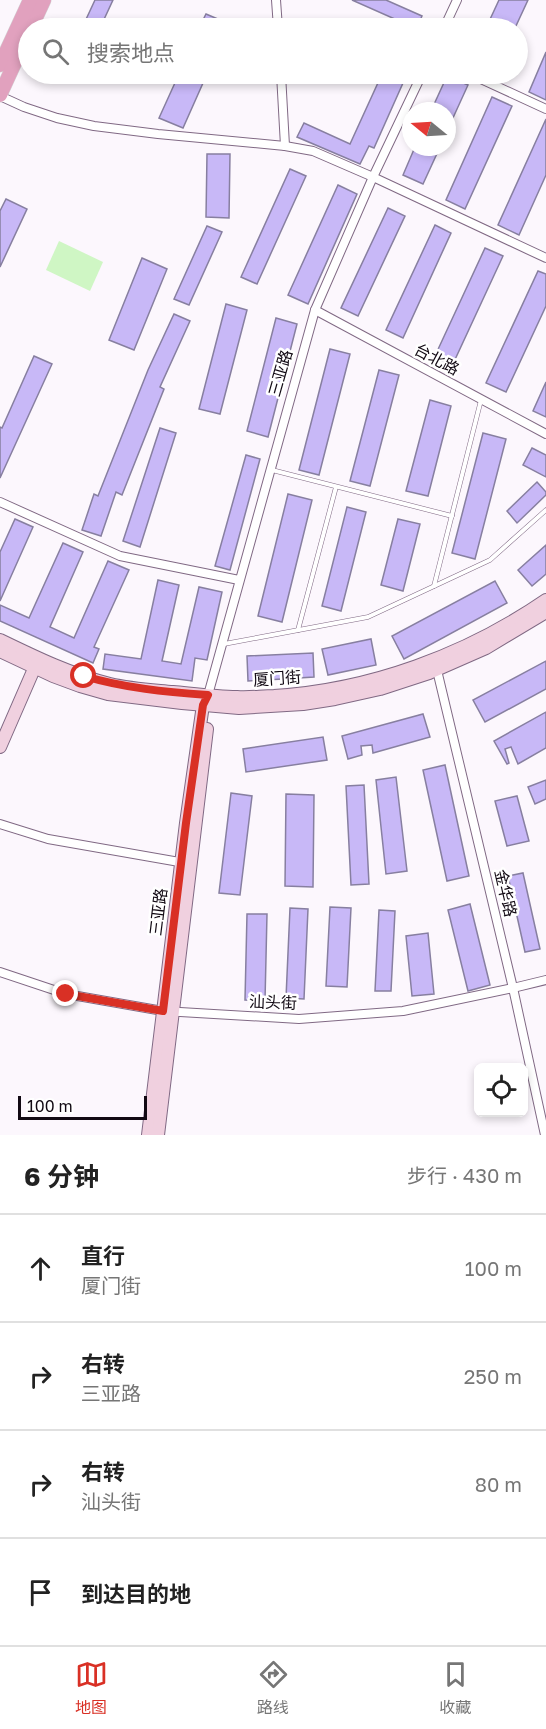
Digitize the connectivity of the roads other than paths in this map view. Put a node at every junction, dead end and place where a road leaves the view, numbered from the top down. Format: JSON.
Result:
{"nodes":[{"id":1,"x":30,"y":0,"type":"edge"},
{"id":2,"x":44,"y":0,"type":"edge"},
{"id":3,"x":276,"y":0,"type":"edge"},
{"id":4,"x":457,"y":0,"type":"edge"},
{"id":5,"x":22,"y":18,"type":"edge"},
{"id":6,"x":36,"y":18,"type":"edge"},
{"id":7,"x":277,"y":18,"type":"edge"},
{"id":8,"x":449,"y":18,"type":"edge"},
{"id":9,"x":18,"y":26,"type":"edge"},
{"id":10,"x":18,"y":56,"type":"edge"},
{"id":11,"x":0,"y":65,"type":"edge"},
{"id":12,"x":282,"y":84,"type":"edge"},
{"id":13,"x":417,"y":84,"type":"edge"},
{"id":14,"x":492,"y":84,"type":"edge"},
{"id":15,"x":0,"y":95,"type":"edge"},
{"id":16,"x":546,"y":109,"type":"edge"},
{"id":17,"x":285,"y":146,"type":"junction"},
{"id":18,"x":373,"y":177,"type":"junction"},
{"id":19,"x":546,"y":258,"type":"edge"},
{"id":20,"x":315,"y":310,"type":"junction"},
{"id":21,"x":482,"y":399,"type":"junction"},
{"id":22,"x":546,"y":434,"type":"edge"},
{"id":23,"x":270,"y":470,"type":"junction"},
{"id":24,"x":336,"y":487,"type":"junction"},
{"id":25,"x":0,"y":502,"type":"edge"},
{"id":26,"x":546,"y":510,"type":"edge"},
{"id":27,"x":452,"y":516,"type":"junction"},
{"id":28,"x":239,"y":580,"type":"junction"},
{"id":29,"x":434,"y":586,"type":"junction"},
{"id":30,"x":546,"y":600,"type":"edge"},
{"id":31,"x":546,"y":612,"type":"edge"},
{"id":32,"x":298,"y":630,"type":"junction"},
{"id":33,"x":0,"y":640,"type":"edge"},
{"id":34,"x":222,"y":644,"type":"junction"},
{"id":35,"x":0,"y":651,"type":"edge"},
{"id":36,"x":36,"y":662,"type":"junction"},
{"id":37,"x":436,"y":665,"type":"junction"},
{"id":38,"x":207,"y":702,"type":"junction"},
{"id":39,"x":0,"y":747,"type":"edge"},
{"id":40,"x":0,"y":824,"type":"edge"},
{"id":41,"x":186,"y":863,"type":"junction"},
{"id":42,"x":0,"y":972,"type":"edge"},
{"id":43,"x":546,"y":980,"type":"edge"},
{"id":44,"x":513,"y":988,"type":"junction"},
{"id":45,"x":168,"y":1012,"type":"junction"},
{"id":46,"x":148,"y":1135,"type":"edge"},
{"id":47,"x":158,"y":1135,"type":"edge"},
{"id":48,"x":545,"y":1135,"type":"edge"}],
"edges":[{"from":1,"to":5,"type":"main road"},
{"from":2,"to":6,"type":"main road"},
{"from":3,"to":7,"type":"street"},
{"from":4,"to":8,"type":"street"},
{"from":9,"to":11,"type":"main road"},
{"from":10,"to":15,"type":"main road"},
{"from":12,"to":17,"type":"street"},
{"from":13,"to":18,"type":"street","name":"三亚路"},
{"from":14,"to":16,"type":"street"},
{"from":15,"to":17,"type":"street"},
{"from":17,"to":18,"type":"street"},
{"from":18,"to":19,"type":"street"},
{"from":18,"to":20,"type":"street","name":"三亚路"},
{"from":20,"to":21,"type":"street","name":"台北路"},
{"from":20,"to":23,"type":"street","name":"三亚路"},
{"from":21,"to":22,"type":"street","name":"台北路"},
{"from":21,"to":27,"type":"lane"},
{"from":23,"to":24,"type":"lane"},
{"from":23,"to":28,"type":"street","name":"三亚路"},
{"from":24,"to":27,"type":"lane"},
{"from":24,"to":32,"type":"lane"},
{"from":25,"to":28,"type":"street"},
{"from":26,"to":29,"type":"lane"},
{"from":27,"to":29,"type":"lane"},
{"from":28,"to":34,"type":"street","name":"三亚路"},
{"from":29,"to":32,"type":"lane"},
{"from":30,"to":37,"type":"main road","name":"厦门街"},
{"from":31,"to":37,"type":"main road","name":"厦门街"},
{"from":32,"to":34,"type":"lane"},
{"from":33,"to":36,"type":"main road","name":"厦门街"},
{"from":34,"to":38,"type":"street","name":"三亚路"},
{"from":35,"to":36,"type":"main road","name":"厦门街"},
{"from":36,"to":38,"type":"main road","name":"厦门街"},
{"from":36,"to":39,"type":"main road"},
{"from":37,"to":38,"type":"main road","name":"厦门街"},
{"from":37,"to":44,"type":"street","name":"金华路"},
{"from":38,"to":41,"type":"main road","name":"三亚路"},
{"from":40,"to":41,"type":"street"},
{"from":41,"to":45,"type":"main road","name":"三亚路"},
{"from":42,"to":45,"type":"street","name":"汕头街"},
{"from":43,"to":44,"type":"street","name":"汕头街"},
{"from":44,"to":45,"type":"street","name":"汕头街"},
{"from":44,"to":48,"type":"street","name":"金华路"},
{"from":45,"to":46,"type":"main road","name":"三亚路"},
{"from":45,"to":47,"type":"main road","name":"三亚路"}]}
